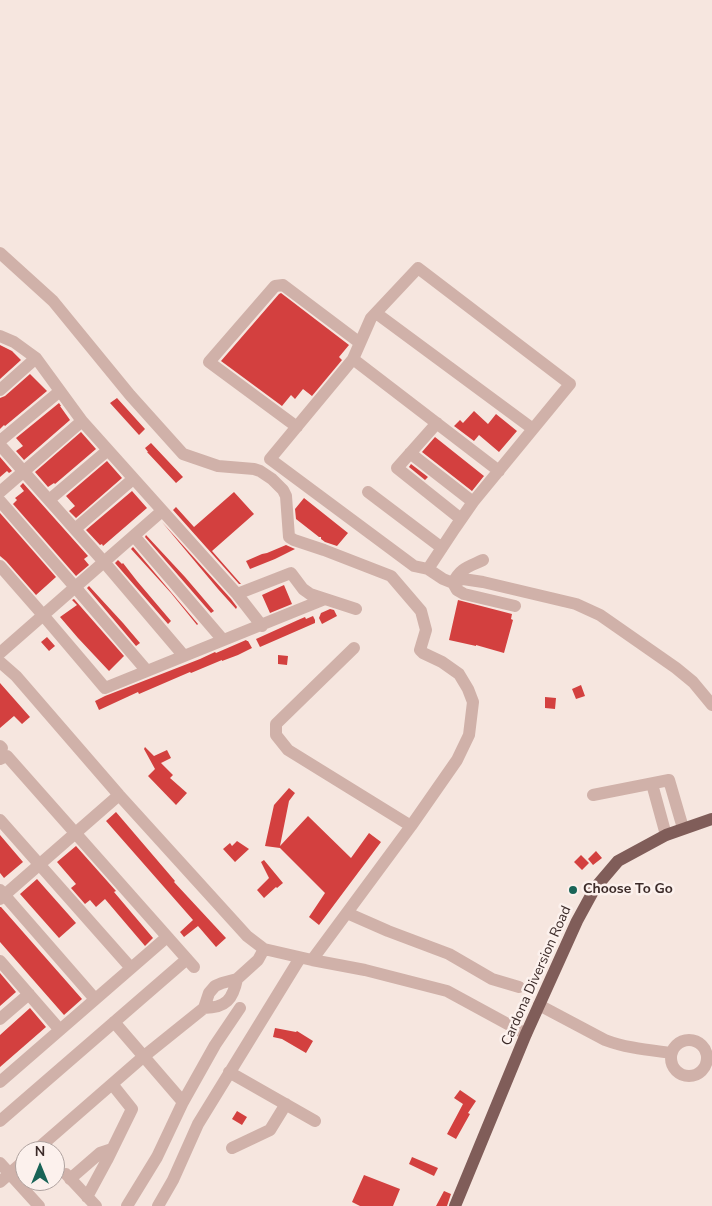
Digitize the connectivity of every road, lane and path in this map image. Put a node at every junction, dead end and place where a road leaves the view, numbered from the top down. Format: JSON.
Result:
{"nodes":[{"id":1,"x":0,"y":253,"type":"edge"},
{"id":2,"x":376,"y":313,"type":"junction"},
{"id":3,"x":1,"y":338,"type":"edge"},
{"id":4,"x":360,"y":344,"type":"junction"},
{"id":5,"x":36,"y":358,"type":"junction"},
{"id":6,"x":353,"y":359,"type":"junction"},
{"id":7,"x":0,"y":390,"type":"edge"},
{"id":8,"x":60,"y":392,"type":"junction"},
{"id":9,"x":82,"y":421,"type":"junction"},
{"id":10,"x":437,"y":423,"type":"junction"},
{"id":11,"x":297,"y":427,"type":"junction"},
{"id":12,"x":533,"y":429,"type":"junction"},
{"id":13,"x":0,"y":443,"type":"edge"},
{"id":14,"x":108,"y":450,"type":"junction"},
{"id":15,"x":410,"y":453,"type":"junction"},
{"id":16,"x":24,"y":471,"type":"junction"},
{"id":17,"x":499,"y":471,"type":"junction"},
{"id":18,"x":133,"y":479,"type":"junction"},
{"id":19,"x":0,"y":492,"type":"edge"},
{"id":20,"x":368,"y":492,"type":"dead end"},
{"id":21,"x":49,"y":500,"type":"junction"},
{"id":22,"x":0,"y":501,"type":"edge"},
{"id":23,"x":473,"y":502,"type":"junction"},
{"id":24,"x":162,"y":511,"type":"junction"},
{"id":25,"x":461,"y":519,"type":"junction"},
{"id":26,"x":75,"y":529,"type":"junction"},
{"id":27,"x":134,"y":536,"type":"junction"},
{"id":28,"x":442,"y":548,"type":"junction"},
{"id":29,"x":482,"y":560,"type":"dead end"},
{"id":30,"x":104,"y":562,"type":"junction"},
{"id":31,"x":0,"y":566,"type":"edge"},
{"id":32,"x":428,"y":569,"type":"junction"},
{"id":33,"x":453,"y":583,"type":"junction"},
{"id":34,"x":75,"y":587,"type":"junction"},
{"id":35,"x":237,"y":594,"type":"junction"},
{"id":36,"x":325,"y":599,"type":"junction"},
{"id":37,"x":515,"y":606,"type":"dead end"},
{"id":38,"x":356,"y":609,"type":"dead end"},
{"id":39,"x":44,"y":615,"type":"junction"},
{"id":40,"x":262,"y":626,"type":"junction"},
{"id":41,"x":223,"y":640,"type":"junction"},
{"id":42,"x":354,"y":648,"type":"dead end"},
{"id":43,"x":0,"y":653,"type":"edge"},
{"id":44,"x":184,"y":656,"type":"junction"},
{"id":45,"x":0,"y":662,"type":"edge"},
{"id":46,"x":147,"y":671,"type":"junction"},
{"id":47,"x":712,"y":705,"type":"edge"},
{"id":48,"x":1,"y":751,"type":"edge"},
{"id":49,"x":652,"y":784,"type":"junction"},
{"id":50,"x":119,"y":794,"type":"junction"},
{"id":51,"x":593,"y":795,"type":"dead end"},
{"id":52,"x":712,"y":819,"type":"edge"},
{"id":53,"x":0,"y":820,"type":"edge"},
{"id":54,"x":411,"y":826,"type":"junction"},
{"id":55,"x":683,"y":828,"type":"junction"},
{"id":56,"x":75,"y":833,"type":"junction"},
{"id":57,"x":666,"y":835,"type":"junction"},
{"id":58,"x":39,"y":865,"type":"junction"},
{"id":59,"x":1,"y":895,"type":"edge"},
{"id":60,"x":347,"y":913,"type":"junction"},
{"id":61,"x":167,"y":937,"type":"junction"},
{"id":62,"x":264,"y":949,"type":"junction"},
{"id":63,"x":306,"y":959,"type":"junction"},
{"id":64,"x":0,"y":960,"type":"edge"},
{"id":65,"x":131,"y":968,"type":"junction"},
{"id":66,"x":237,"y":979,"type":"junction"},
{"id":67,"x":519,"y":987,"type":"dead end"},
{"id":68,"x":29,"y":994,"type":"junction"},
{"id":69,"x":95,"y":1000,"type":"junction"},
{"id":70,"x":539,"y":1005,"type":"junction"},
{"id":71,"x":204,"y":1008,"type":"junction"},
{"id":72,"x":240,"y":1008,"type":"dead end"},
{"id":73,"x":0,"y":1019,"type":"edge"},
{"id":74,"x":114,"y":1022,"type":"junction"},
{"id":75,"x":60,"y":1030,"type":"junction"},
{"id":76,"x":526,"y":1034,"type":"junction"},
{"id":77,"x":671,"y":1053,"type":"dead end"},
{"id":78,"x":143,"y":1057,"type":"junction"},
{"id":79,"x":230,"y":1072,"type":"junction"},
{"id":80,"x":0,"y":1082,"type":"edge"},
{"id":81,"x":112,"y":1084,"type":"junction"},
{"id":82,"x":183,"y":1102,"type":"junction"},
{"id":83,"x":286,"y":1104,"type":"junction"},
{"id":84,"x":315,"y":1120,"type":"dead end"},
{"id":85,"x":0,"y":1121,"type":"edge"},
{"id":86,"x":46,"y":1141,"type":"edge"},
{"id":87,"x":232,"y":1148,"type":"dead end"},
{"id":88,"x":112,"y":1149,"type":"junction"},
{"id":89,"x":0,"y":1163,"type":"edge"},
{"id":90,"x":15,"y":1169,"type":"edge"},
{"id":91,"x":5,"y":1178,"type":"edge"},
{"id":92,"x":91,"y":1202,"type":"edge"},
{"id":93,"x":39,"y":1206,"type":"edge"},
{"id":94,"x":127,"y":1206,"type":"edge"},
{"id":95,"x":158,"y":1206,"type":"edge"},
{"id":96,"x":455,"y":1206,"type":"edge"}],
"edges":[{"from":1,"to":54,"type":"street"},
{"from":2,"to":4,"type":"street"},
{"from":2,"to":12,"type":"street"},
{"from":2,"to":12,"type":"street"},
{"from":3,"to":5,"type":"street"},
{"from":4,"to":6,"type":"street"},
{"from":4,"to":11,"type":"street"},
{"from":5,"to":7,"type":"street"},
{"from":5,"to":8,"type":"street"},
{"from":6,"to":10,"type":"street"},
{"from":6,"to":11,"type":"street"},
{"from":8,"to":9,"type":"street"},
{"from":8,"to":13,"type":"street"},
{"from":9,"to":14,"type":"street"},
{"from":9,"to":16,"type":"street"},
{"from":10,"to":15,"type":"street"},
{"from":10,"to":17,"type":"street"},
{"from":11,"to":32,"type":"street"},
{"from":12,"to":17,"type":"street"},
{"from":13,"to":16,"type":"street"},
{"from":14,"to":18,"type":"street"},
{"from":14,"to":21,"type":"street"},
{"from":15,"to":23,"type":"street"},
{"from":15,"to":25,"type":"street"},
{"from":16,"to":19,"type":"street"},
{"from":16,"to":21,"type":"street"},
{"from":17,"to":23,"type":"street"},
{"from":18,"to":24,"type":"street"},
{"from":18,"to":26,"type":"street"},
{"from":20,"to":28,"type":"street"},
{"from":21,"to":26,"type":"street"},
{"from":22,"to":34,"type":"street"},
{"from":23,"to":25,"type":"street"},
{"from":24,"to":27,"type":"street"},
{"from":24,"to":35,"type":"street"},
{"from":25,"to":28,"type":"street"},
{"from":26,"to":30,"type":"street"},
{"from":27,"to":30,"type":"street"},
{"from":27,"to":41,"type":"street"},
{"from":28,"to":32,"type":"street"},
{"from":29,"to":33,"type":"street"},
{"from":30,"to":34,"type":"street"},
{"from":30,"to":44,"type":"street"},
{"from":31,"to":39,"type":"street"},
{"from":32,"to":33,"type":"street"},
{"from":33,"to":37,"type":"street"},
{"from":33,"to":47,"type":"street"},
{"from":34,"to":39,"type":"street"},
{"from":34,"to":46,"type":"street"},
{"from":35,"to":36,"type":"street"},
{"from":35,"to":40,"type":"street"},
{"from":36,"to":38,"type":"street"},
{"from":36,"to":40,"type":"street"},
{"from":39,"to":43,"type":"street"},
{"from":39,"to":46,"type":"street"},
{"from":40,"to":41,"type":"street"},
{"from":41,"to":44,"type":"street"},
{"from":42,"to":54,"type":"street"},
{"from":44,"to":46,"type":"street"},
{"from":45,"to":50,"type":"street"},
{"from":48,"to":56,"type":"street"},
{"from":49,"to":51,"type":"street"},
{"from":49,"to":55,"type":"street"},
{"from":49,"to":57,"type":"street"},
{"from":50,"to":56,"type":"street"},
{"from":50,"to":62,"type":"street"},
{"from":52,"to":55,"type":"main road","name":"Cardona Diversion Road"},
{"from":53,"to":58,"type":"street"},
{"from":54,"to":60,"type":"street"},
{"from":55,"to":57,"type":"main road","name":"Cardona Diversion Road"},
{"from":56,"to":58,"type":"street"},
{"from":56,"to":61,"type":"street"},
{"from":57,"to":70,"type":"main road","name":"Cardona Diversion Road"},
{"from":58,"to":59,"type":"street"},
{"from":58,"to":65,"type":"street"},
{"from":59,"to":69,"type":"street"},
{"from":60,"to":63,"type":"street"},
{"from":60,"to":67,"type":"street"},
{"from":61,"to":65,"type":"street"},
{"from":61,"to":74,"type":"street"},
{"from":62,"to":63,"type":"street"},
{"from":62,"to":66,"type":"street"},
{"from":63,"to":76,"type":"street"},
{"from":63,"to":79,"type":"street"},
{"from":64,"to":68,"type":"street"},
{"from":65,"to":69,"type":"street"},
{"from":66,"to":71,"type":"street"},
{"from":66,"to":71,"type":"street"},
{"from":68,"to":73,"type":"street"},
{"from":68,"to":75,"type":"street"},
{"from":69,"to":75,"type":"street"},
{"from":70,"to":76,"type":"main road","name":"Cardona Diversion Road"},
{"from":70,"to":77,"type":"street"},
{"from":71,"to":78,"type":"street"},
{"from":72,"to":82,"type":"street"},
{"from":74,"to":78,"type":"street"},
{"from":74,"to":85,"type":"street"},
{"from":75,"to":80,"type":"street"},
{"from":76,"to":96,"type":"main road","name":"Cardona Diversion Road"},
{"from":78,"to":81,"type":"street"},
{"from":78,"to":82,"type":"street"},
{"from":79,"to":83,"type":"street"},
{"from":79,"to":95,"type":"street"},
{"from":81,"to":86,"type":"street"},
{"from":81,"to":88,"type":"street"},
{"from":82,"to":94,"type":"street"},
{"from":83,"to":84,"type":"street"},
{"from":83,"to":87,"type":"street"},
{"from":88,"to":92,"type":"street"},
{"from":88,"to":92,"type":"street"},
{"from":89,"to":91,"type":"street"},
{"from":90,"to":91,"type":"street"},
{"from":91,"to":93,"type":"street"}]}
